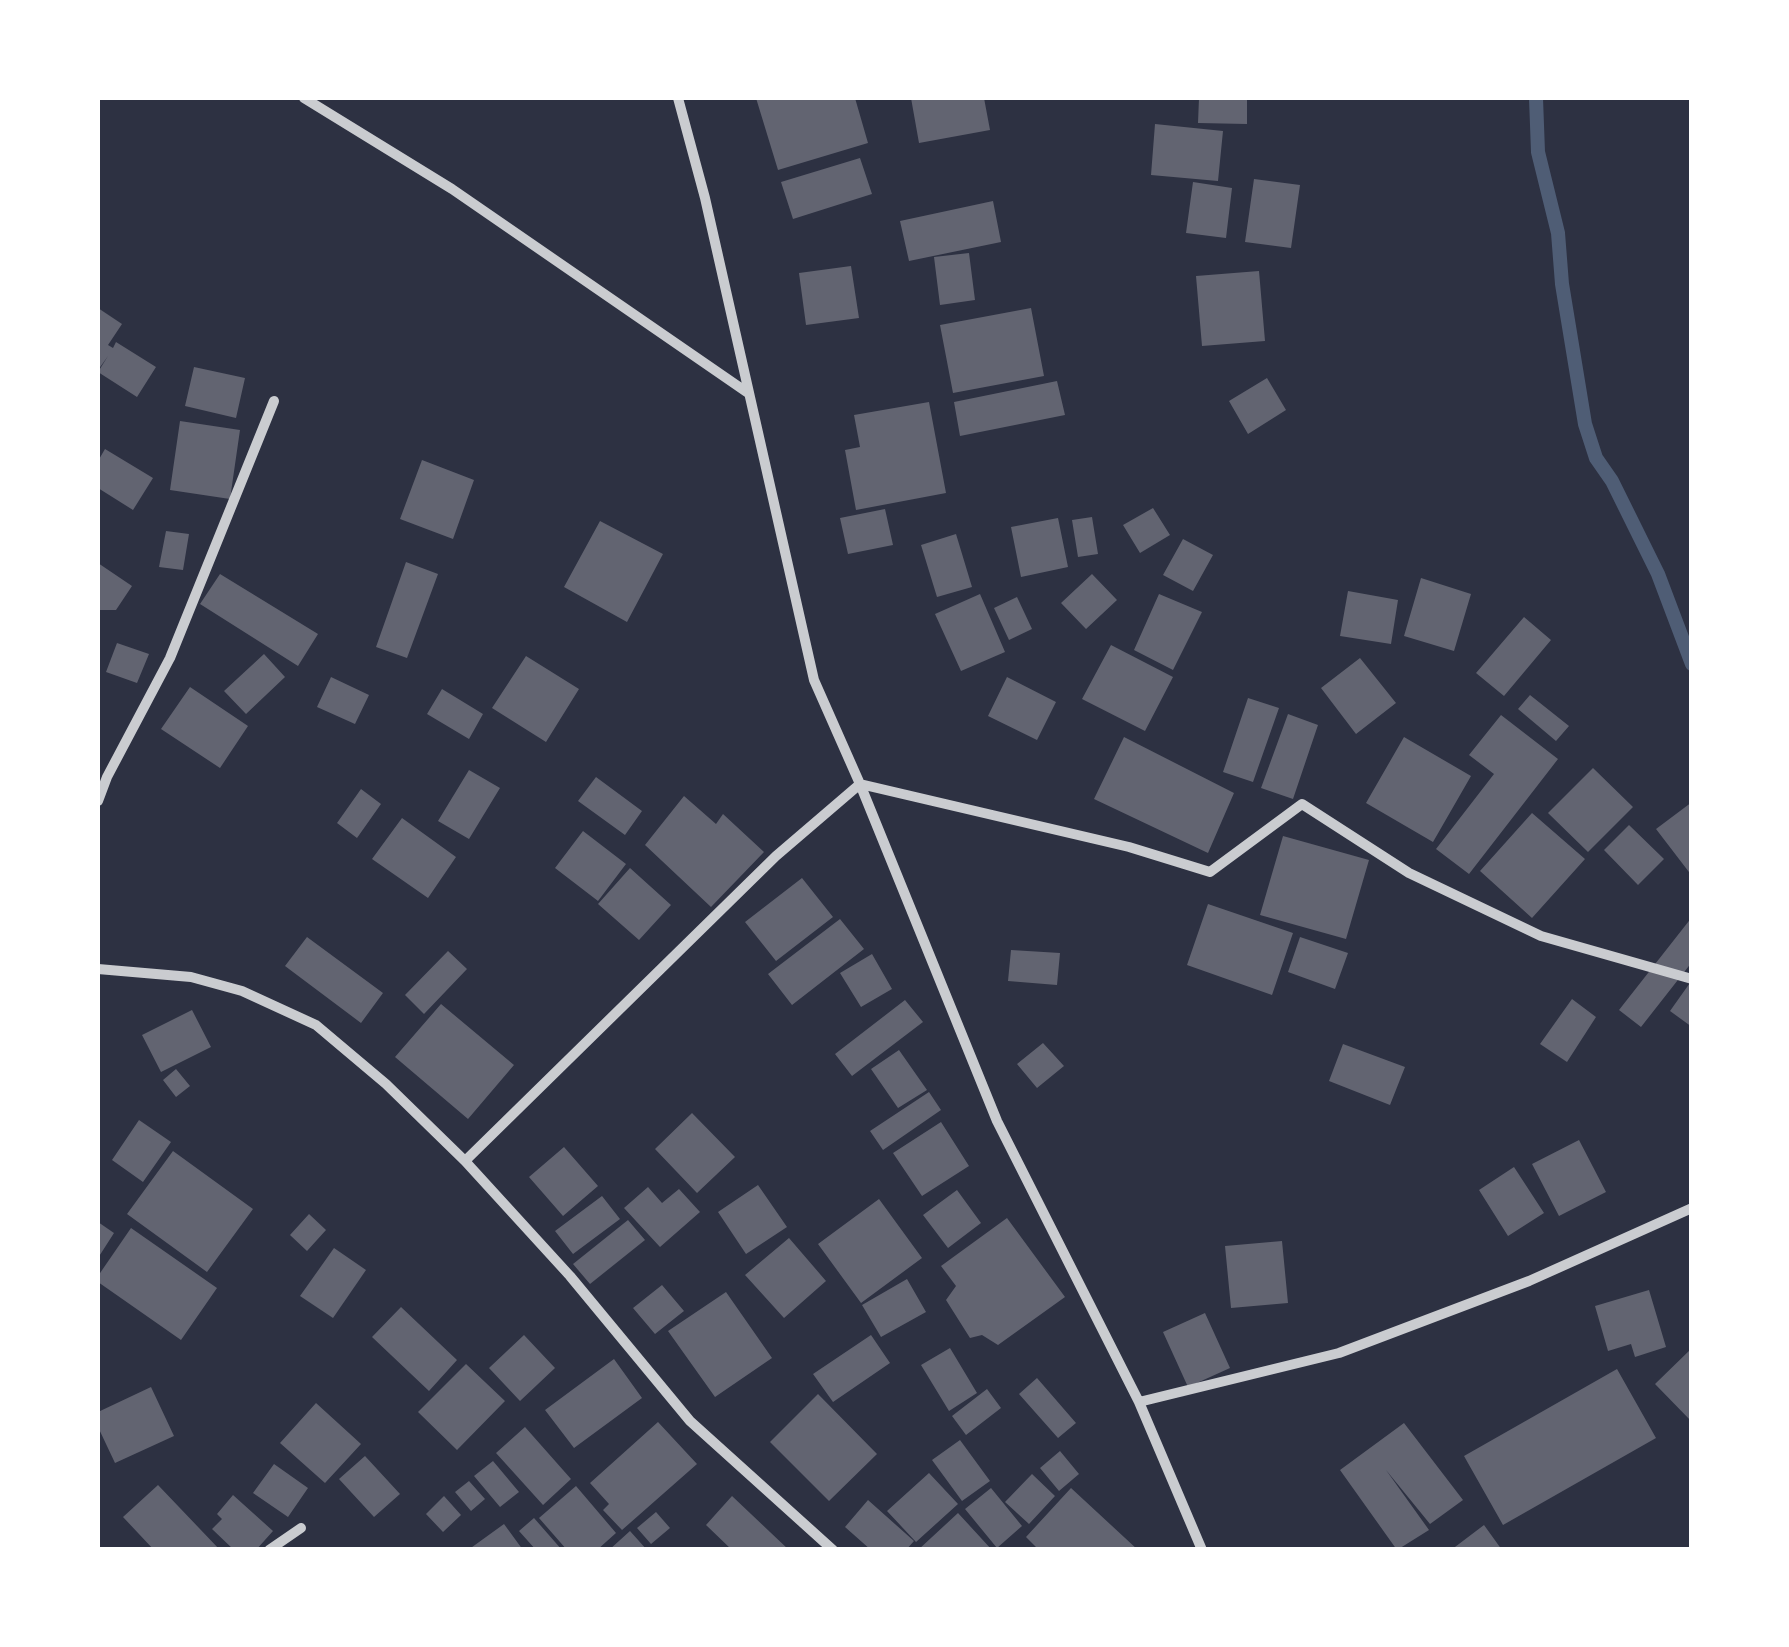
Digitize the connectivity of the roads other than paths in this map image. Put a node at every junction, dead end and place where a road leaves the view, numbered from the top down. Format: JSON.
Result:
{"nodes":[{"id":1,"x":304,"y":98,"type":"edge"},
{"id":2,"x":678,"y":98,"type":"edge"},
{"id":3,"x":748,"y":393,"type":"junction"},
{"id":4,"x":274,"y":402,"type":"dead end"},
{"id":5,"x":860,"y":784,"type":"junction"},
{"id":6,"x":98,"y":801,"type":"edge"},
{"id":7,"x":98,"y":969,"type":"edge"},
{"id":8,"x":1692,"y":979,"type":"edge"},
{"id":9,"x":465,"y":1161,"type":"junction"},
{"id":10,"x":1692,"y":1208,"type":"edge"},
{"id":11,"x":1139,"y":1402,"type":"junction"},
{"id":12,"x":301,"y":1528,"type":"dead end"},
{"id":13,"x":269,"y":1550,"type":"edge"},
{"id":14,"x":833,"y":1550,"type":"edge"},
{"id":15,"x":1202,"y":1550,"type":"edge"}],
"edges":[{"from":1,"to":3,"type":"street"},
{"from":2,"to":3,"type":"street"},
{"from":3,"to":5,"type":"street"},
{"from":4,"to":6,"type":"street"},
{"from":5,"to":8,"type":"street"},
{"from":5,"to":9,"type":"street"},
{"from":5,"to":11,"type":"street"},
{"from":7,"to":9,"type":"street"},
{"from":9,"to":14,"type":"street"},
{"from":10,"to":11,"type":"street"},
{"from":11,"to":15,"type":"street"},
{"from":12,"to":13,"type":"street"}]}
